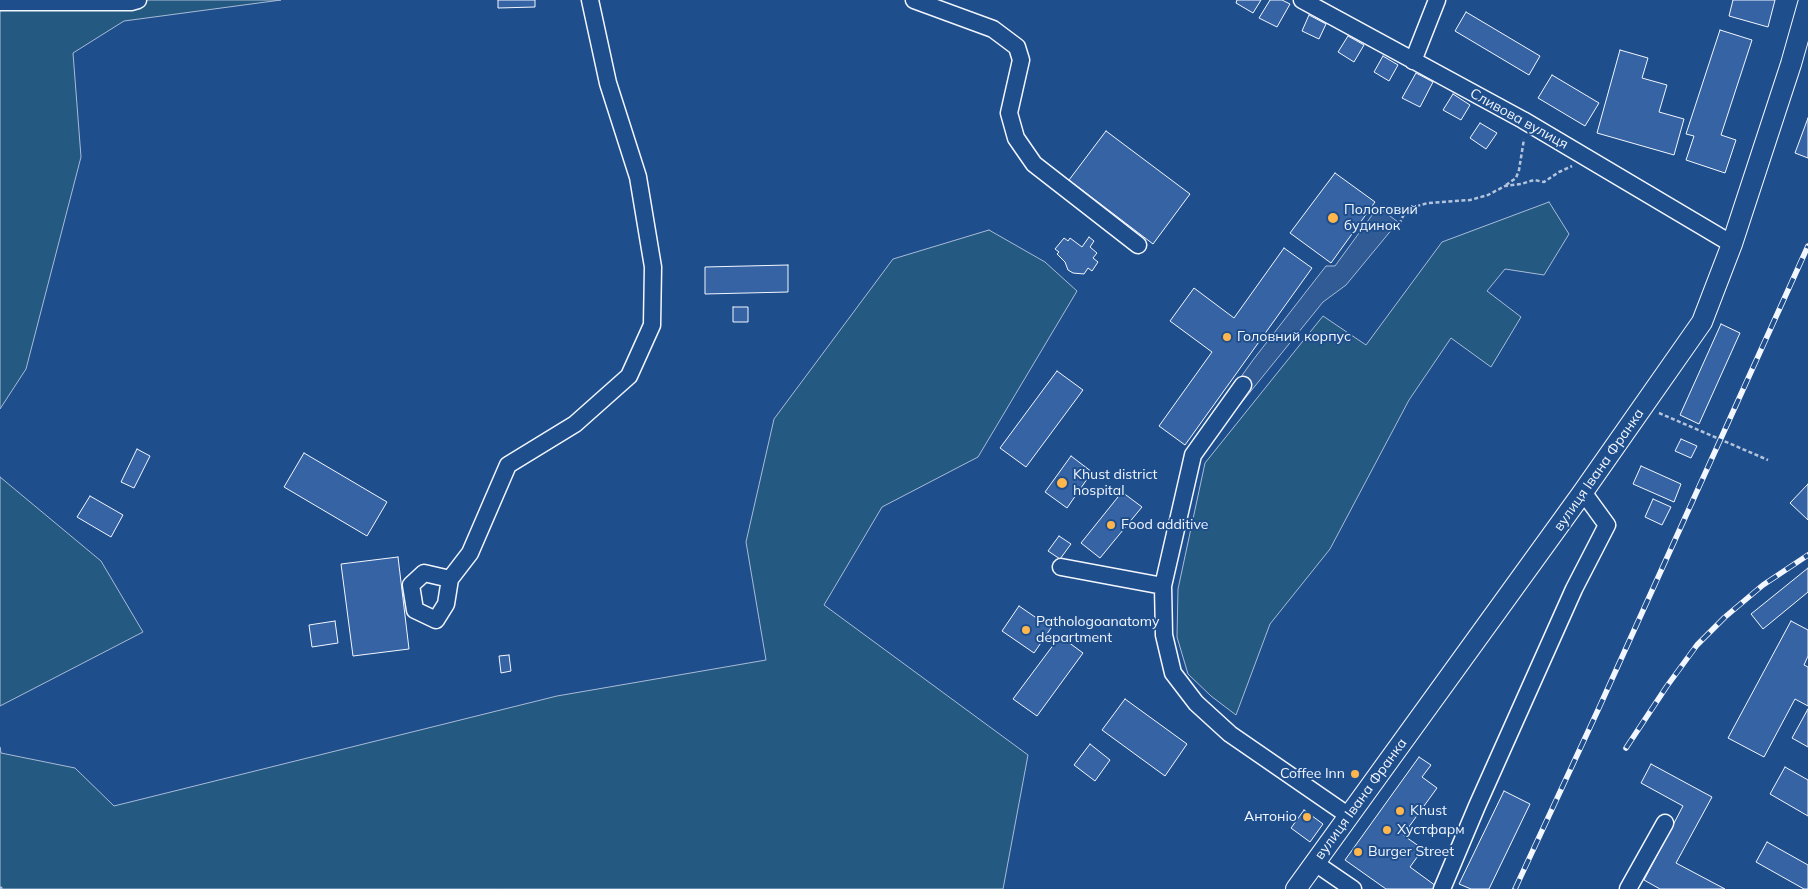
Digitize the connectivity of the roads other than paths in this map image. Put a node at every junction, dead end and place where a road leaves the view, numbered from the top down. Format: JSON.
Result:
{"nodes":[{"id":1,"x":138,"y":0,"type":"edge"},
{"id":2,"x":590,"y":0,"type":"edge"},
{"id":3,"x":914,"y":0,"type":"edge"},
{"id":4,"x":1302,"y":0,"type":"edge"},
{"id":5,"x":1437,"y":0,"type":"edge"},
{"id":6,"x":0,"y":2,"type":"edge"},
{"id":7,"x":1808,"y":4,"type":"edge"},
{"id":8,"x":1413,"y":61,"type":"junction"},
{"id":9,"x":1732,"y":244,"type":"junction"},
{"id":10,"x":1138,"y":245,"type":"dead end"},
{"id":11,"x":1243,"y":386,"type":"dead end"},
{"id":12,"x":1583,"y":492,"type":"junction"},
{"id":13,"x":1061,"y":567,"type":"dead end"},
{"id":14,"x":450,"y":579,"type":"dead end"},
{"id":15,"x":1163,"y":586,"type":"junction"},
{"id":16,"x":1349,"y":816,"type":"junction"},
{"id":17,"x":1665,"y":823,"type":"dead end"},
{"id":18,"x":1315,"y":862,"type":"junction"},
{"id":19,"x":1296,"y":889,"type":"edge"},
{"id":20,"x":1353,"y":889,"type":"edge"},
{"id":21,"x":1442,"y":889,"type":"edge"},
{"id":22,"x":1628,"y":889,"type":"edge"}],
"edges":[{"from":1,"to":6,"type":"street"},
{"from":2,"to":14,"type":"street"},
{"from":3,"to":10,"type":"street"},
{"from":4,"to":8,"type":"street","name":"Сливова вулиця"},
{"from":5,"to":8,"type":"street"},
{"from":7,"to":9,"type":"main road","name":"вулиця Івана Франка"},
{"from":8,"to":9,"type":"street","name":"Сливова вулиця"},
{"from":9,"to":12,"type":"main road","name":"вулиця Івана Франка"},
{"from":11,"to":15,"type":"street"},
{"from":12,"to":16,"type":"main road","name":"вулиця Івана Франка"},
{"from":12,"to":21,"type":"street"},
{"from":13,"to":15,"type":"street"},
{"from":15,"to":16,"type":"street"},
{"from":16,"to":18,"type":"main road","name":"вулиця Івана Франка"},
{"from":17,"to":22,"type":"street"},
{"from":18,"to":19,"type":"main road","name":"вулиця Івана Франка"},
{"from":18,"to":20,"type":"street"}]}
